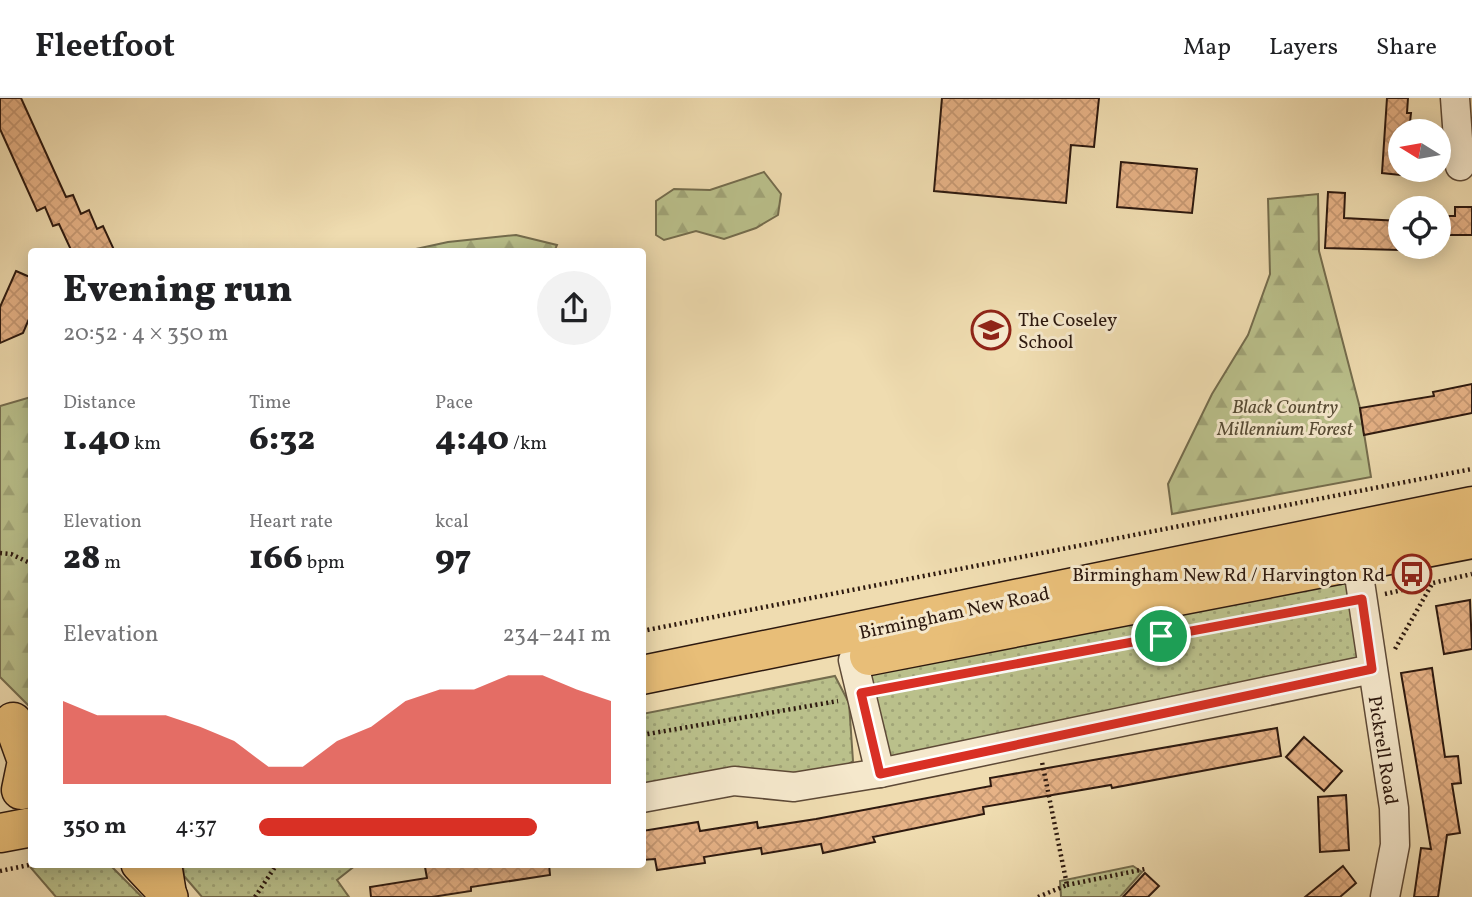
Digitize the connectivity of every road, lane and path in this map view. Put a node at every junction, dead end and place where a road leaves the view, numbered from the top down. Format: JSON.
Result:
{"nodes":[{"id":1,"x":1455,"y":98,"type":"edge"},
{"id":2,"x":1463,"y":150,"type":"edge"},
{"id":3,"x":1472,"y":469,"type":"edge"},
{"id":4,"x":1472,"y":506,"type":"edge"},
{"id":5,"x":1472,"y":539,"type":"edge"},
{"id":6,"x":1354,"y":546,"type":"junction"},
{"id":7,"x":0,"y":553,"type":"edge"},
{"id":8,"x":28,"y":562,"type":"edge"},
{"id":9,"x":1472,"y":574,"type":"edge"},
{"id":10,"x":1433,"y":583,"type":"junction"},
{"id":11,"x":1362,"y":599,"type":"junction"},
{"id":12,"x":646,"y":630,"type":"edge"},
{"id":13,"x":1372,"y":669,"type":"junction"},
{"id":14,"x":646,"y":675,"type":"edge"},
{"id":15,"x":857,"y":676,"type":"junction"},
{"id":16,"x":646,"y":702,"type":"edge"},
{"id":17,"x":15,"y":724,"type":"edge"},
{"id":18,"x":646,"y":734,"type":"edge"},
{"id":19,"x":1038,"y":740,"type":"junction"},
{"id":20,"x":880,"y":774,"type":"junction"},
{"id":21,"x":17,"y":791,"type":"edge"},
{"id":22,"x":646,"y":797,"type":"edge"},
{"id":23,"x":28,"y":828,"type":"edge"},
{"id":24,"x":0,"y":833,"type":"edge"},
{"id":25,"x":28,"y":865,"type":"edge"},
{"id":26,"x":144,"y":868,"type":"edge"},
{"id":27,"x":274,"y":868,"type":"edge"},
{"id":28,"x":1145,"y":869,"type":"dead end"},
{"id":29,"x":0,"y":871,"type":"edge"},
{"id":30,"x":1067,"y":884,"type":"junction"},
{"id":31,"x":166,"y":885,"type":"edge"},
{"id":32,"x":255,"y":897,"type":"edge"},
{"id":33,"x":1038,"y":897,"type":"edge"},
{"id":34,"x":1385,"y":897,"type":"edge"}],
"edges":[{"from":1,"to":2,"type":"street"},
{"from":3,"to":12,"type":"path"},
{"from":4,"to":6,"type":"highway","name":"Birmingham New Road"},
{"from":5,"to":6,"type":"highway","name":"Birmingham New Road"},
{"from":6,"to":11,"type":"street","name":"Pickrell Road"},
{"from":6,"to":14,"type":"highway","name":"Birmingham New Road"},
{"from":6,"to":15,"type":"highway","name":"Birmingham New Road"},
{"from":7,"to":8,"type":"path"},
{"from":9,"to":10,"type":"path"},
{"from":10,"to":11,"type":"path"},
{"from":10,"to":13,"type":"path"},
{"from":11,"to":13,"type":"street","name":"Pickrell Road"},
{"from":11,"to":15,"type":"path"},
{"from":13,"to":19,"type":"street"},
{"from":13,"to":34,"type":"street","name":"Pickrell Road"},
{"from":15,"to":16,"type":"highway","name":"Birmingham New Road"},
{"from":15,"to":18,"type":"path"},
{"from":15,"to":20,"type":"street"},
{"from":17,"to":21,"type":"highway"},
{"from":19,"to":20,"type":"street"},
{"from":19,"to":30,"type":"path"},
{"from":20,"to":22,"type":"street"},
{"from":23,"to":24,"type":"highway"},
{"from":25,"to":29,"type":"path"},
{"from":26,"to":31,"type":"main road"},
{"from":27,"to":32,"type":"path"},
{"from":28,"to":30,"type":"path"},
{"from":30,"to":33,"type":"path"}]}
